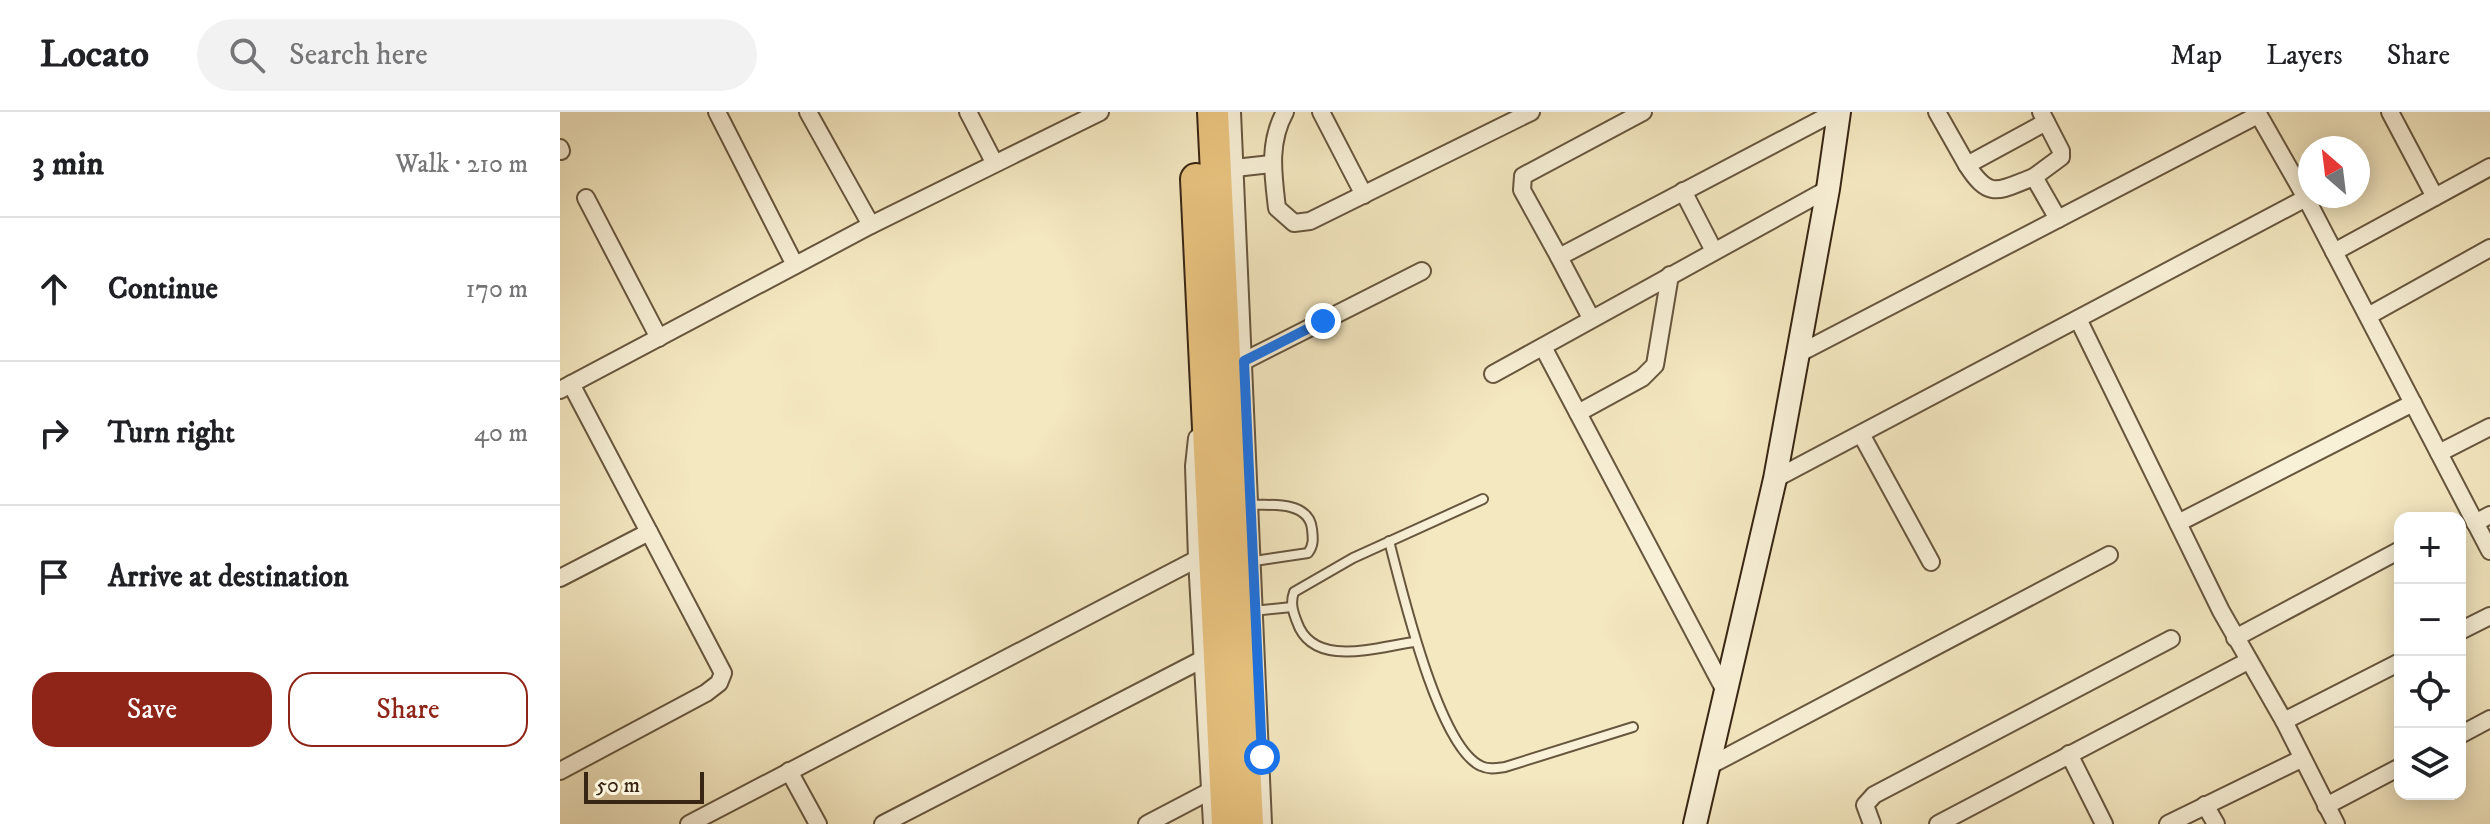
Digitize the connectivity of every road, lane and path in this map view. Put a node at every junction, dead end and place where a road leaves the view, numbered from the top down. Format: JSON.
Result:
{"nodes":[{"id":1,"x":717,"y":112,"type":"edge"},
{"id":2,"x":808,"y":112,"type":"edge"},
{"id":3,"x":968,"y":112,"type":"edge"},
{"id":4,"x":1100,"y":112,"type":"edge"},
{"id":5,"x":1193,"y":112,"type":"edge"},
{"id":6,"x":1213,"y":112,"type":"edge"},
{"id":7,"x":1232,"y":112,"type":"edge"},
{"id":8,"x":1285,"y":112,"type":"edge"},
{"id":9,"x":1321,"y":112,"type":"edge"},
{"id":10,"x":1531,"y":112,"type":"edge"},
{"id":11,"x":1643,"y":112,"type":"edge"},
{"id":12,"x":1837,"y":112,"type":"edge"},
{"id":13,"x":1937,"y":112,"type":"edge"},
{"id":14,"x":2258,"y":113,"type":"edge"},
{"id":15,"x":2393,"y":113,"type":"edge"},
{"id":16,"x":2043,"y":117,"type":"edge"},
{"id":17,"x":994,"y":162,"type":"junction"},
{"id":18,"x":1271,"y":164,"type":"junction"},
{"id":19,"x":1967,"y":165,"type":"junction"},
{"id":20,"x":2490,"y":167,"type":"edge"},
{"id":21,"x":1235,"y":168,"type":"junction"},
{"id":22,"x":2034,"y":177,"type":"junction"},
{"id":23,"x":2298,"y":184,"type":"edge"},
{"id":24,"x":1828,"y":189,"type":"junction"},
{"id":25,"x":1683,"y":191,"type":"junction"},
{"id":26,"x":1364,"y":195,"type":"junction"},
{"id":27,"x":2435,"y":197,"type":"junction"},
{"id":28,"x":586,"y":198,"type":"dead end"},
{"id":29,"x":2298,"y":202,"type":"edge"},
{"id":30,"x":2311,"y":208,"type":"edge"},
{"id":31,"x":2058,"y":219,"type":"junction"},
{"id":32,"x":871,"y":225,"type":"junction"},
{"id":33,"x":2490,"y":248,"type":"edge"},
{"id":34,"x":1714,"y":251,"type":"junction"},
{"id":35,"x":2334,"y":252,"type":"junction"},
{"id":36,"x":1559,"y":257,"type":"junction"},
{"id":37,"x":795,"y":265,"type":"junction"},
{"id":38,"x":1422,"y":271,"type":"dead end"},
{"id":39,"x":1670,"y":275,"type":"junction"},
{"id":40,"x":2368,"y":316,"type":"junction"},
{"id":41,"x":1591,"y":318,"type":"junction"},
{"id":42,"x":2078,"y":319,"type":"junction"},
{"id":43,"x":659,"y":338,"type":"junction"},
{"id":44,"x":1543,"y":347,"type":"junction"},
{"id":45,"x":1800,"y":353,"type":"junction"},
{"id":46,"x":1205,"y":357,"type":"junction"},
{"id":47,"x":1244,"y":361,"type":"junction"},
{"id":48,"x":1493,"y":374,"type":"dead end"},
{"id":49,"x":565,"y":387,"type":"edge"},
{"id":50,"x":2413,"y":403,"type":"junction"},
{"id":51,"x":1578,"y":413,"type":"junction"},
{"id":52,"x":2490,"y":427,"type":"edge"},
{"id":53,"x":1861,"y":434,"type":"junction"},
{"id":54,"x":2439,"y":453,"type":"junction"},
{"id":55,"x":1775,"y":479,"type":"junction"},
{"id":56,"x":1483,"y":499,"type":"dead end"},
{"id":57,"x":1243,"y":506,"type":"junction"},
{"id":58,"x":2474,"y":518,"type":"edge"},
{"id":59,"x":2178,"y":523,"type":"junction"},
{"id":60,"x":649,"y":532,"type":"junction"},
{"id":61,"x":1389,"y":541,"type":"junction"},
{"id":62,"x":2490,"y":551,"type":"edge"},
{"id":63,"x":2394,"y":553,"type":"edge"},
{"id":64,"x":2109,"y":555,"type":"dead end"},
{"id":65,"x":1197,"y":559,"type":"junction"},
{"id":66,"x":1254,"y":561,"type":"junction"},
{"id":67,"x":1931,"y":562,"type":"dead end"},
{"id":68,"x":560,"y":578,"type":"edge"},
{"id":69,"x":1292,"y":607,"type":"junction"},
{"id":70,"x":1247,"y":612,"type":"junction"},
{"id":71,"x":2490,"y":616,"type":"edge"},
{"id":72,"x":2466,"y":628,"type":"edge"},
{"id":73,"x":2235,"y":638,"type":"junction"},
{"id":74,"x":2171,"y":639,"type":"dead end"},
{"id":75,"x":1414,"y":642,"type":"junction"},
{"id":76,"x":1203,"y":659,"type":"junction"},
{"id":77,"x":2248,"y":661,"type":"junction"},
{"id":78,"x":2394,"y":665,"type":"edge"},
{"id":79,"x":1724,"y":689,"type":"junction"},
{"id":80,"x":2490,"y":719,"type":"edge"},
{"id":81,"x":2284,"y":721,"type":"junction"},
{"id":82,"x":1633,"y":727,"type":"dead end"},
{"id":83,"x":2466,"y":732,"type":"edge"},
{"id":84,"x":2069,"y":754,"type":"junction"},
{"id":85,"x":2301,"y":759,"type":"junction"},
{"id":86,"x":1711,"y":765,"type":"junction"},
{"id":87,"x":2394,"y":770,"type":"edge"},
{"id":88,"x":560,"y":771,"type":"edge"},
{"id":89,"x":789,"y":771,"type":"junction"},
{"id":90,"x":1210,"y":791,"type":"junction"},
{"id":91,"x":2205,"y":805,"type":"junction"},
{"id":92,"x":2326,"y":806,"type":"junction"},
{"id":93,"x":1940,"y":823,"type":"edge"},
{"id":94,"x":689,"y":824,"type":"edge"},
{"id":95,"x":818,"y":824,"type":"edge"},
{"id":96,"x":883,"y":824,"type":"edge"},
{"id":97,"x":1147,"y":824,"type":"edge"},
{"id":98,"x":1212,"y":824,"type":"edge"},
{"id":99,"x":1227,"y":824,"type":"edge"},
{"id":100,"x":1248,"y":824,"type":"edge"},
{"id":101,"x":1263,"y":824,"type":"edge"},
{"id":102,"x":1695,"y":824,"type":"edge"},
{"id":103,"x":1872,"y":824,"type":"edge"},
{"id":104,"x":2104,"y":824,"type":"edge"},
{"id":105,"x":2168,"y":824,"type":"edge"},
{"id":106,"x":2216,"y":824,"type":"edge"},
{"id":107,"x":2336,"y":824,"type":"edge"}],
"edges":[{"from":1,"to":37,"type":"street"},
{"from":2,"to":32,"type":"street"},
{"from":3,"to":17,"type":"street"},
{"from":4,"to":17,"type":"street"},
{"from":5,"to":46,"type":"highway"},
{"from":6,"to":57,"type":"highway"},
{"from":7,"to":21,"type":"street"},
{"from":8,"to":18,"type":"street"},
{"from":9,"to":26,"type":"street"},
{"from":10,"to":26,"type":"street"},
{"from":11,"to":36,"type":"street"},
{"from":12,"to":24,"type":"street"},
{"from":12,"to":25,"type":"street"},
{"from":13,"to":19,"type":"street"},
{"from":14,"to":23,"type":"street"},
{"from":14,"to":31,"type":"street"},
{"from":15,"to":27,"type":"street"},
{"from":16,"to":19,"type":"street"},
{"from":16,"to":22,"type":"street"},
{"from":17,"to":32,"type":"street"},
{"from":18,"to":21,"type":"street"},
{"from":18,"to":26,"type":"street"},
{"from":19,"to":22,"type":"street"},
{"from":20,"to":27,"type":"street"},
{"from":21,"to":47,"type":"street"},
{"from":22,"to":31,"type":"street"},
{"from":24,"to":34,"type":"street"},
{"from":24,"to":45,"type":"street"},
{"from":25,"to":34,"type":"street"},
{"from":25,"to":36,"type":"street"},
{"from":27,"to":35,"type":"street"},
{"from":28,"to":43,"type":"street"},
{"from":29,"to":42,"type":"street"},
{"from":30,"to":35,"type":"street"},
{"from":31,"to":45,"type":"street"},
{"from":32,"to":37,"type":"street"},
{"from":33,"to":40,"type":"street"},
{"from":34,"to":39,"type":"street"},
{"from":35,"to":40,"type":"street"},
{"from":36,"to":41,"type":"street"},
{"from":37,"to":43,"type":"street"},
{"from":38,"to":47,"type":"street"},
{"from":39,"to":41,"type":"street"},
{"from":39,"to":51,"type":"street"},
{"from":40,"to":50,"type":"street"},
{"from":41,"to":44,"type":"street"},
{"from":42,"to":53,"type":"street"},
{"from":42,"to":59,"type":"street"},
{"from":43,"to":49,"type":"street"},
{"from":44,"to":48,"type":"street"},
{"from":44,"to":51,"type":"street"},
{"from":45,"to":55,"type":"street"},
{"from":46,"to":65,"type":"street"},
{"from":46,"to":99,"type":"highway"},
{"from":47,"to":57,"type":"street"},
{"from":49,"to":60,"type":"street"},
{"from":50,"to":54,"type":"street"},
{"from":50,"to":59,"type":"street"},
{"from":51,"to":79,"type":"street"},
{"from":52,"to":54,"type":"street"},
{"from":53,"to":55,"type":"street"},
{"from":53,"to":67,"type":"street"},
{"from":54,"to":58,"type":"street"},
{"from":55,"to":79,"type":"street"},
{"from":56,"to":61,"type":"lane"},
{"from":57,"to":66,"type":"street"},
{"from":57,"to":66,"type":"lane"},
{"from":57,"to":70,"type":"highway"},
{"from":58,"to":62,"type":"street"},
{"from":59,"to":73,"type":"street"},
{"from":60,"to":68,"type":"street"},
{"from":60,"to":88,"type":"street"},
{"from":61,"to":69,"type":"lane"},
{"from":61,"to":75,"type":"lane"},
{"from":63,"to":73,"type":"street"},
{"from":64,"to":86,"type":"street"},
{"from":65,"to":76,"type":"street"},
{"from":65,"to":89,"type":"street"},
{"from":66,"to":70,"type":"street"},
{"from":69,"to":70,"type":"lane"},
{"from":69,"to":75,"type":"lane"},
{"from":70,"to":100,"type":"highway"},
{"from":70,"to":101,"type":"street"},
{"from":71,"to":72,"type":"street"},
{"from":73,"to":77,"type":"street"},
{"from":74,"to":103,"type":"street"},
{"from":75,"to":82,"type":"lane"},
{"from":76,"to":90,"type":"street"},
{"from":76,"to":96,"type":"street"},
{"from":77,"to":81,"type":"street"},
{"from":77,"to":84,"type":"street"},
{"from":78,"to":81,"type":"street"},
{"from":79,"to":86,"type":"street"},
{"from":80,"to":83,"type":"street"},
{"from":81,"to":85,"type":"street"},
{"from":84,"to":93,"type":"street"},
{"from":84,"to":104,"type":"street"},
{"from":85,"to":91,"type":"street"},
{"from":85,"to":92,"type":"street"},
{"from":86,"to":102,"type":"street"},
{"from":87,"to":92,"type":"street"},
{"from":89,"to":94,"type":"street"},
{"from":89,"to":95,"type":"street"},
{"from":90,"to":97,"type":"street"},
{"from":90,"to":98,"type":"street"},
{"from":91,"to":105,"type":"street"},
{"from":91,"to":106,"type":"street"},
{"from":92,"to":107,"type":"street"}]}
